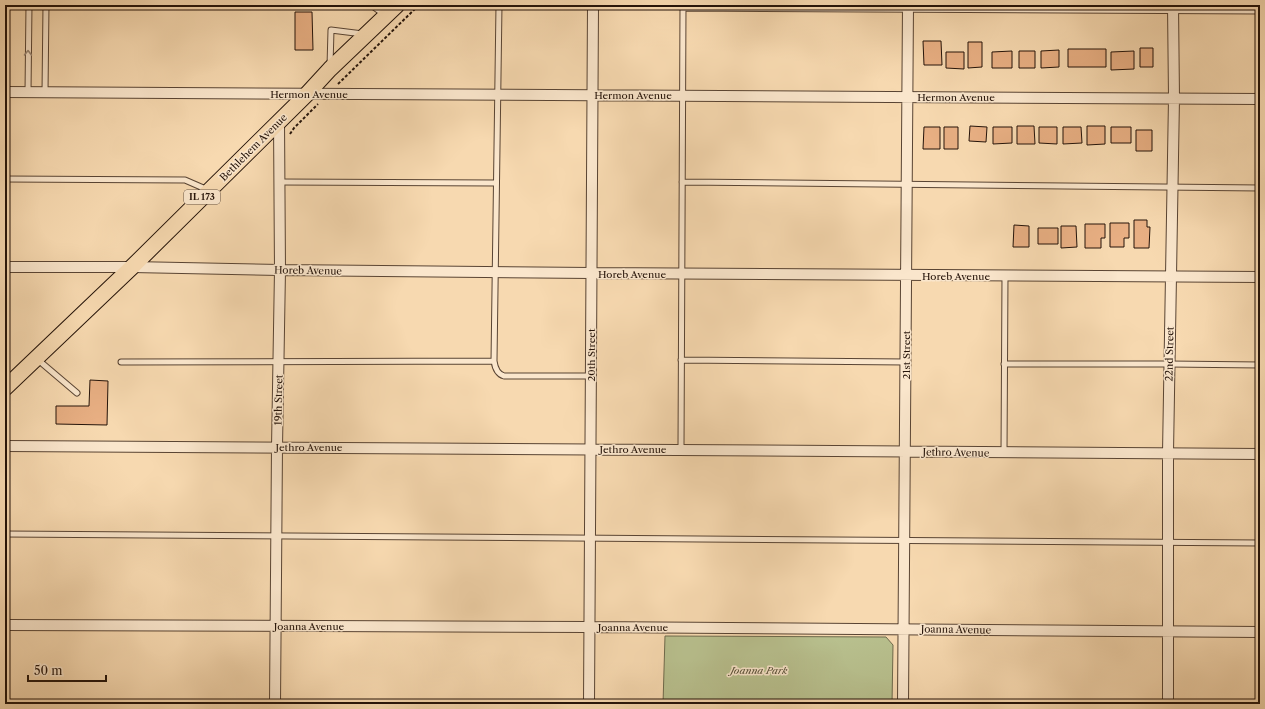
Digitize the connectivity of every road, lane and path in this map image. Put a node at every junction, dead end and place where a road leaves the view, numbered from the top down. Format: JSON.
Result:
{"nodes":[{"id":1,"x":29,"y":5,"type":"edge"},
{"id":2,"x":46,"y":5,"type":"edge"},
{"id":3,"x":371,"y":5,"type":"edge"},
{"id":4,"x":419,"y":5,"type":"edge"},
{"id":5,"x":499,"y":5,"type":"edge"},
{"id":6,"x":594,"y":5,"type":"edge"},
{"id":7,"x":683,"y":7,"type":"edge"},
{"id":8,"x":908,"y":7,"type":"edge"},
{"id":9,"x":1173,"y":8,"type":"edge"},
{"id":10,"x":392,"y":10,"type":"edge"},
{"id":11,"x":1260,"y":11,"type":"edge"},
{"id":12,"x":367,"y":34,"type":"junction"},
{"id":13,"x":330,"y":69,"type":"junction"},
{"id":14,"x":5,"y":92,"type":"edge"},
{"id":15,"x":28,"y":92,"type":"junction"},
{"id":16,"x":45,"y":92,"type":"junction"},
{"id":17,"x":307,"y":94,"type":"junction"},
{"id":18,"x":328,"y":94,"type":"junction"},
{"id":19,"x":498,"y":95,"type":"junction"},
{"id":20,"x":593,"y":95,"type":"junction"},
{"id":21,"x":683,"y":96,"type":"junction"},
{"id":22,"x":908,"y":97,"type":"junction"},
{"id":23,"x":1174,"y":98,"type":"junction"},
{"id":24,"x":1260,"y":99,"type":"edge"},
{"id":25,"x":279,"y":121,"type":"junction"},
{"id":26,"x":279,"y":146,"type":"junction"},
{"id":27,"x":5,"y":179,"type":"edge"},
{"id":28,"x":280,"y":182,"type":"junction"},
{"id":29,"x":682,"y":182,"type":"junction"},
{"id":30,"x":496,"y":183,"type":"junction"},
{"id":31,"x":907,"y":184,"type":"junction"},
{"id":32,"x":1172,"y":187,"type":"junction"},
{"id":33,"x":1260,"y":188,"type":"edge"},
{"id":34,"x":209,"y":190,"type":"junction"},
{"id":35,"x":5,"y":267,"type":"edge"},
{"id":36,"x":132,"y":267,"type":"junction"},
{"id":37,"x":280,"y":270,"type":"junction"},
{"id":38,"x":495,"y":272,"type":"junction"},
{"id":39,"x":592,"y":273,"type":"junction"},
{"id":40,"x":682,"y":274,"type":"junction"},
{"id":41,"x":907,"y":276,"type":"junction"},
{"id":42,"x":1005,"y":276,"type":"junction"},
{"id":43,"x":1170,"y":276,"type":"junction"},
{"id":44,"x":1260,"y":277,"type":"edge"},
{"id":45,"x":36,"y":358,"type":"junction"},
{"id":46,"x":681,"y":360,"type":"junction"},
{"id":47,"x":278,"y":361,"type":"junction"},
{"id":48,"x":121,"y":362,"type":"dead end"},
{"id":49,"x":494,"y":362,"type":"junction"},
{"id":50,"x":906,"y":362,"type":"junction"},
{"id":51,"x":1004,"y":364,"type":"junction"},
{"id":52,"x":1169,"y":364,"type":"junction"},
{"id":53,"x":1260,"y":365,"type":"edge"},
{"id":54,"x":591,"y":376,"type":"junction"},
{"id":55,"x":5,"y":388,"type":"edge"},
{"id":56,"x":77,"y":393,"type":"dead end"},
{"id":57,"x":5,"y":446,"type":"edge"},
{"id":58,"x":277,"y":447,"type":"junction"},
{"id":59,"x":590,"y":448,"type":"junction"},
{"id":60,"x":681,"y":449,"type":"junction"},
{"id":61,"x":905,"y":451,"type":"junction"},
{"id":62,"x":1004,"y":453,"type":"junction"},
{"id":63,"x":1168,"y":453,"type":"junction"},
{"id":64,"x":1260,"y":454,"type":"edge"},
{"id":65,"x":5,"y":534,"type":"edge"},
{"id":66,"x":276,"y":536,"type":"junction"},
{"id":67,"x":590,"y":538,"type":"junction"},
{"id":68,"x":905,"y":541,"type":"junction"},
{"id":69,"x":1168,"y":543,"type":"junction"},
{"id":70,"x":1260,"y":543,"type":"edge"},
{"id":71,"x":5,"y":625,"type":"edge"},
{"id":72,"x":276,"y":626,"type":"junction"},
{"id":73,"x":589,"y":627,"type":"junction"},
{"id":74,"x":904,"y":629,"type":"junction"},
{"id":75,"x":1168,"y":631,"type":"junction"},
{"id":76,"x":1260,"y":632,"type":"edge"},
{"id":77,"x":275,"y":704,"type":"edge"},
{"id":78,"x":589,"y":704,"type":"edge"},
{"id":79,"x":904,"y":704,"type":"edge"},
{"id":80,"x":1168,"y":704,"type":"edge"}],
"edges":[{"from":15,"to":1,"type":"lane","one_way":true},
{"from":2,"to":16,"type":"lane"},
{"from":3,"to":10,"type":"lane"},
{"from":4,"to":18,"type":"path"},
{"from":5,"to":19,"type":"lane"},
{"from":6,"to":20,"type":"street","name":"20th Street"},
{"from":7,"to":8,"type":"lane"},
{"from":7,"to":21,"type":"lane"},
{"from":8,"to":9,"type":"lane"},
{"from":8,"to":22,"type":"street","name":"21st Street"},
{"from":9,"to":11,"type":"lane"},
{"from":9,"to":23,"type":"street","name":"22nd Street"},
{"from":10,"to":12,"type":"main road","name":"Bethlehem Avenue","number":"IL 173"},
{"from":12,"to":13,"type":"main road","name":"Bethlehem Avenue","number":"IL 173"},
{"from":12,"to":13,"type":"lane"},
{"from":13,"to":17,"type":"main road","name":"Bethlehem Avenue","number":"IL 173"},
{"from":14,"to":15,"type":"street","name":"Hermon Avenue"},
{"from":15,"to":16,"type":"street","name":"Hermon Avenue"},
{"from":16,"to":17,"type":"street","name":"Hermon Avenue"},
{"from":17,"to":18,"type":"street","name":"Hermon Avenue"},
{"from":17,"to":25,"type":"main road","name":"Bethlehem Avenue","number":"IL 173"},
{"from":18,"to":19,"type":"street","name":"Hermon Avenue"},
{"from":18,"to":26,"type":"path"},
{"from":19,"to":20,"type":"street","name":"Hermon Avenue"},
{"from":19,"to":30,"type":"lane"},
{"from":20,"to":21,"type":"street","name":"Hermon Avenue"},
{"from":20,"to":39,"type":"street","name":"20th Street"},
{"from":21,"to":22,"type":"street","name":"Hermon Avenue"},
{"from":21,"to":29,"type":"lane"},
{"from":22,"to":23,"type":"street","name":"Hermon Avenue"},
{"from":22,"to":31,"type":"street","name":"21st Street"},
{"from":23,"to":24,"type":"street","name":"Hermon Avenue"},
{"from":23,"to":32,"type":"street","name":"22nd Street"},
{"from":25,"to":26,"type":"street","name":"19th Street"},
{"from":25,"to":34,"type":"main road","name":"Bethlehem Avenue","number":"IL 173"},
{"from":26,"to":28,"type":"street","name":"19th Street"},
{"from":27,"to":34,"type":"lane"},
{"from":28,"to":30,"type":"lane"},
{"from":28,"to":37,"type":"street","name":"19th Street"},
{"from":29,"to":31,"type":"lane"},
{"from":29,"to":40,"type":"lane"},
{"from":30,"to":38,"type":"lane"},
{"from":31,"to":32,"type":"lane"},
{"from":31,"to":41,"type":"street","name":"21st Street"},
{"from":32,"to":33,"type":"lane"},
{"from":32,"to":43,"type":"street","name":"22nd Street"},
{"from":34,"to":36,"type":"main road","name":"Bethlehem Avenue","number":"IL 173"},
{"from":35,"to":36,"type":"street","name":"Horeb Avenue"},
{"from":36,"to":37,"type":"street","name":"Horeb Avenue"},
{"from":36,"to":45,"type":"main road","name":"Bethlehem Avenue","number":"IL 173"},
{"from":37,"to":38,"type":"street","name":"Horeb Avenue"},
{"from":37,"to":47,"type":"street","name":"19th Street"},
{"from":38,"to":39,"type":"street","name":"Horeb Avenue"},
{"from":38,"to":49,"type":"lane"},
{"from":39,"to":40,"type":"street","name":"Horeb Avenue"},
{"from":39,"to":54,"type":"street","name":"20th Street"},
{"from":40,"to":41,"type":"street","name":"Horeb Avenue"},
{"from":40,"to":46,"type":"lane"},
{"from":41,"to":42,"type":"street","name":"Horeb Avenue"},
{"from":41,"to":50,"type":"street","name":"21st Street"},
{"from":42,"to":43,"type":"street","name":"Horeb Avenue"},
{"from":42,"to":51,"type":"lane"},
{"from":43,"to":44,"type":"street","name":"Horeb Avenue"},
{"from":43,"to":52,"type":"street","name":"22nd Street"},
{"from":45,"to":55,"type":"main road","name":"Bethlehem Avenue","number":"IL 173"},
{"from":45,"to":56,"type":"lane"},
{"from":46,"to":50,"type":"lane"},
{"from":46,"to":60,"type":"lane"},
{"from":47,"to":48,"type":"lane"},
{"from":47,"to":49,"type":"lane"},
{"from":47,"to":58,"type":"street","name":"19th Street"},
{"from":49,"to":54,"type":"lane"},
{"from":50,"to":61,"type":"street","name":"21st Street"},
{"from":51,"to":52,"type":"lane"},
{"from":51,"to":62,"type":"lane"},
{"from":52,"to":53,"type":"lane"},
{"from":52,"to":63,"type":"street","name":"22nd Street"},
{"from":54,"to":59,"type":"street","name":"20th Street"},
{"from":57,"to":58,"type":"street","name":"Jethro Avenue"},
{"from":58,"to":59,"type":"street","name":"Jethro Avenue"},
{"from":58,"to":66,"type":"street","name":"19th Street"},
{"from":59,"to":60,"type":"street","name":"Jethro Avenue"},
{"from":59,"to":67,"type":"street","name":"20th Street"},
{"from":60,"to":61,"type":"street","name":"Jethro Avenue"},
{"from":61,"to":62,"type":"street","name":"Jethro Avenue"},
{"from":61,"to":68,"type":"street","name":"21st Street"},
{"from":62,"to":63,"type":"street","name":"Jethro Avenue"},
{"from":63,"to":64,"type":"street","name":"Jethro Avenue"},
{"from":63,"to":69,"type":"street","name":"22nd Street"},
{"from":65,"to":66,"type":"lane"},
{"from":66,"to":67,"type":"lane"},
{"from":66,"to":72,"type":"street","name":"19th Street"},
{"from":67,"to":68,"type":"lane"},
{"from":67,"to":73,"type":"street","name":"20th Street"},
{"from":68,"to":69,"type":"lane"},
{"from":68,"to":74,"type":"street","name":"21st Street"},
{"from":69,"to":70,"type":"lane"},
{"from":69,"to":75,"type":"street","name":"22nd Street"},
{"from":71,"to":72,"type":"street","name":"Joanna Avenue"},
{"from":72,"to":73,"type":"street","name":"Joanna Avenue"},
{"from":72,"to":77,"type":"street","name":"19th Street"},
{"from":73,"to":74,"type":"street","name":"Joanna Avenue"},
{"from":73,"to":78,"type":"street","name":"20th Street"},
{"from":74,"to":75,"type":"street","name":"Joanna Avenue"},
{"from":74,"to":79,"type":"street","name":"21st Street"},
{"from":75,"to":76,"type":"street","name":"Joanna Avenue"},
{"from":75,"to":80,"type":"street","name":"22nd Street"}]}
